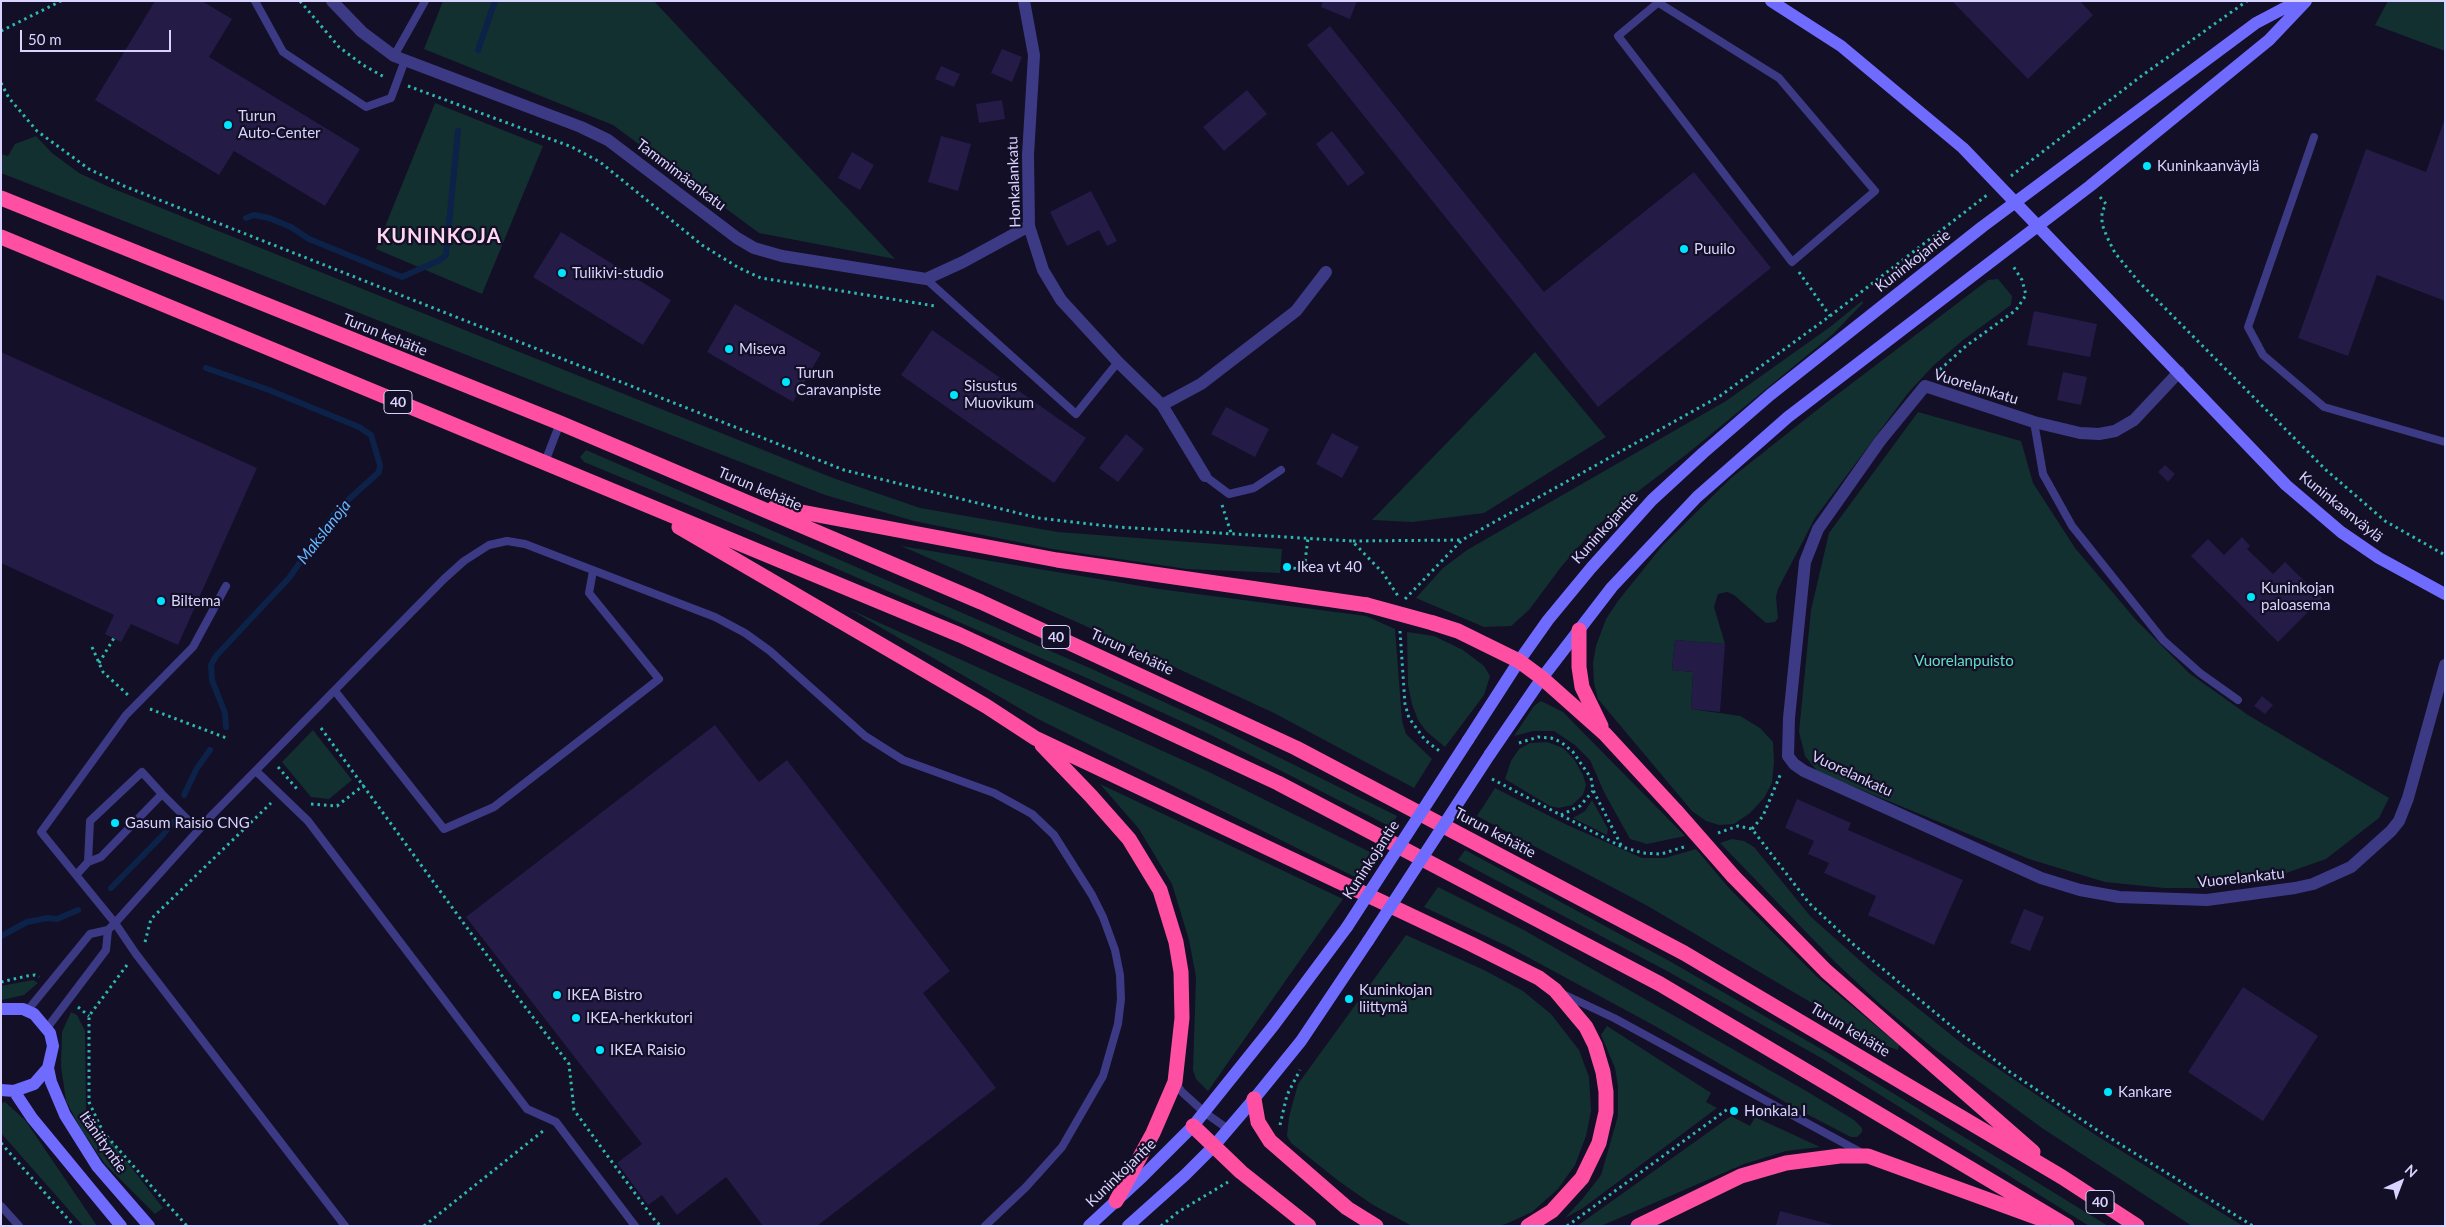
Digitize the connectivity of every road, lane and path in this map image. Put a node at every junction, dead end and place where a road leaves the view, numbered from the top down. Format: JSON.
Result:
{"nodes":[{"id":1,"x":62,"y":1,"type":"edge"},
{"id":2,"x":255,"y":1,"type":"edge"},
{"id":3,"x":300,"y":1,"type":"edge"},
{"id":4,"x":332,"y":1,"type":"edge"},
{"id":5,"x":425,"y":1,"type":"edge"},
{"id":6,"x":1024,"y":1,"type":"edge"},
{"id":7,"x":1771,"y":1,"type":"edge"},
{"id":8,"x":2247,"y":1,"type":"edge"},
{"id":9,"x":2298,"y":1,"type":"edge"},
{"id":10,"x":2306,"y":1,"type":"edge"},
{"id":11,"x":1660,"y":2,"type":"edge"},
{"id":12,"x":1,"y":32,"type":"edge"},
{"id":13,"x":400,"y":58,"type":"junction"},
{"id":14,"x":397,"y":82,"type":"junction"},
{"id":15,"x":1,"y":83,"type":"edge"},
{"id":16,"x":2314,"y":137,"type":"dead end"},
{"id":17,"x":2000,"y":185,"type":"junction"},
{"id":18,"x":1,"y":198,"type":"edge"},
{"id":19,"x":2016,"y":202,"type":"junction"},
{"id":20,"x":2106,"y":204,"type":"dead end"},
{"id":21,"x":1029,"y":226,"type":"junction"},
{"id":22,"x":2039,"y":226,"type":"junction"},
{"id":23,"x":1,"y":237,"type":"edge"},
{"id":24,"x":1792,"y":262,"type":"junction"},
{"id":25,"x":2016,"y":270,"type":"dead end"},
{"id":26,"x":1326,"y":272,"type":"dead end"},
{"id":27,"x":926,"y":279,"type":"junction"},
{"id":28,"x":960,"y":310,"type":"junction"},
{"id":29,"x":1830,"y":316,"type":"junction"},
{"id":30,"x":1118,"y":362,"type":"junction"},
{"id":31,"x":2179,"y":372,"type":"junction"},
{"id":32,"x":1925,"y":386,"type":"junction"},
{"id":33,"x":1162,"y":405,"type":"junction"},
{"id":34,"x":2034,"y":422,"type":"junction"},
{"id":35,"x":560,"y":423,"type":"junction"},
{"id":36,"x":2445,"y":442,"type":"edge"},
{"id":37,"x":545,"y":462,"type":"junction"},
{"id":38,"x":1281,"y":470,"type":"dead end"},
{"id":39,"x":1205,"y":476,"type":"joint"},
{"id":40,"x":633,"y":499,"type":"junction"},
{"id":41,"x":746,"y":502,"type":"junction"},
{"id":42,"x":1308,"y":538,"type":"junction"},
{"id":43,"x":1462,"y":540,"type":"junction"},
{"id":44,"x":1352,"y":541,"type":"junction"},
{"id":45,"x":2445,"y":555,"type":"edge"},
{"id":46,"x":1287,"y":567,"type":"dead end"},
{"id":47,"x":593,"y":571,"type":"junction"},
{"id":48,"x":226,"y":586,"type":"dead end"},
{"id":49,"x":2445,"y":594,"type":"edge"},
{"id":50,"x":1400,"y":628,"type":"dead end"},
{"id":51,"x":1579,"y":630,"type":"junction"},
{"id":52,"x":114,"y":638,"type":"dead end"},
{"id":53,"x":1519,"y":661,"type":"junction"},
{"id":54,"x":99,"y":663,"type":"dead end"},
{"id":55,"x":2445,"y":665,"type":"edge"},
{"id":56,"x":1542,"y":678,"type":"junction"},
{"id":57,"x":335,"y":691,"type":"junction"},
{"id":58,"x":2238,"y":700,"type":"dead end"},
{"id":59,"x":321,"y":728,"type":"dead end"},
{"id":60,"x":1605,"y":734,"type":"junction"},
{"id":61,"x":1036,"y":738,"type":"junction"},
{"id":62,"x":1513,"y":749,"type":"dead end"},
{"id":63,"x":1446,"y":755,"type":"dead end"},
{"id":64,"x":1788,"y":756,"type":"junction"},
{"id":65,"x":269,"y":758,"type":"junction"},
{"id":66,"x":256,"y":771,"type":"junction"},
{"id":67,"x":1489,"y":778,"type":"dead end"},
{"id":68,"x":364,"y":785,"type":"junction"},
{"id":69,"x":1593,"y":790,"type":"junction"},
{"id":70,"x":299,"y":792,"type":"dead end"},
{"id":71,"x":162,"y":794,"type":"junction"},
{"id":72,"x":281,"y":794,"type":"junction"},
{"id":73,"x":305,"y":798,"type":"dead end"},
{"id":74,"x":1560,"y":816,"type":"junction"},
{"id":75,"x":1752,"y":829,"type":"junction"},
{"id":76,"x":198,"y":830,"type":"junction"},
{"id":77,"x":1711,"y":836,"type":"dead end"},
{"id":78,"x":1686,"y":846,"type":"dead end"},
{"id":79,"x":1622,"y":847,"type":"junction"},
{"id":80,"x":88,"y":862,"type":"junction"},
{"id":81,"x":77,"y":874,"type":"junction"},
{"id":82,"x":115,"y":922,"type":"junction"},
{"id":83,"x":108,"y":930,"type":"junction"},
{"id":84,"x":136,"y":954,"type":"junction"},
{"id":85,"x":1555,"y":990,"type":"junction"},
{"id":86,"x":1,"y":1009,"type":"edge"},
{"id":87,"x":27,"y":1011,"type":"junction"},
{"id":88,"x":47,"y":1028,"type":"junction"},
{"id":89,"x":1303,"y":1066,"type":"dead end"},
{"id":90,"x":48,"y":1068,"type":"junction"},
{"id":91,"x":1175,"y":1082,"type":"junction"},
{"id":92,"x":8,"y":1090,"type":"edge"},
{"id":93,"x":1254,"y":1099,"type":"junction"},
{"id":94,"x":1729,"y":1108,"type":"dead end"},
{"id":95,"x":574,"y":1110,"type":"junction"},
{"id":96,"x":1204,"y":1112,"type":"junction"},
{"id":97,"x":569,"y":1114,"type":"dead end"},
{"id":98,"x":1193,"y":1126,"type":"junction"},
{"id":99,"x":1228,"y":1129,"type":"junction"},
{"id":100,"x":545,"y":1130,"type":"dead end"},
{"id":101,"x":1270,"y":1141,"type":"junction"},
{"id":102,"x":1,"y":1144,"type":"edge"},
{"id":103,"x":1213,"y":1147,"type":"junction"},
{"id":104,"x":1868,"y":1156,"type":"junction"},
{"id":105,"x":1241,"y":1172,"type":"junction"},
{"id":106,"x":2062,"y":1177,"type":"junction"},
{"id":107,"x":1116,"y":1201,"type":"junction"},
{"id":108,"x":1,"y":1206,"type":"edge"},
{"id":109,"x":19,"y":1226,"type":"edge"},
{"id":110,"x":74,"y":1226,"type":"edge"},
{"id":111,"x":121,"y":1226,"type":"edge"},
{"id":112,"x":149,"y":1226,"type":"edge"},
{"id":113,"x":188,"y":1226,"type":"edge"},
{"id":114,"x":345,"y":1226,"type":"edge"},
{"id":115,"x":424,"y":1226,"type":"edge"},
{"id":116,"x":635,"y":1226,"type":"edge"},
{"id":117,"x":662,"y":1226,"type":"edge"},
{"id":118,"x":985,"y":1226,"type":"edge"},
{"id":119,"x":1089,"y":1226,"type":"edge"},
{"id":120,"x":1128,"y":1226,"type":"edge"},
{"id":121,"x":1162,"y":1226,"type":"edge"},
{"id":122,"x":1309,"y":1226,"type":"edge"},
{"id":123,"x":1376,"y":1226,"type":"edge"},
{"id":124,"x":1528,"y":1226,"type":"edge"},
{"id":125,"x":1567,"y":1226,"type":"edge"},
{"id":126,"x":1638,"y":1226,"type":"edge"},
{"id":127,"x":2061,"y":1226,"type":"edge"},
{"id":128,"x":2067,"y":1226,"type":"edge"},
{"id":129,"x":2137,"y":1226,"type":"edge"},
{"id":130,"x":2253,"y":1226,"type":"edge"}],
"edges":[{"from":1,"to":12,"type":"path"},
{"from":2,"to":14,"type":"lane"},
{"from":3,"to":14,"type":"path"},
{"from":4,"to":13,"type":"street","name":"Tammimäenkatu"},
{"from":5,"to":13,"type":"lane"},
{"from":6,"to":21,"type":"street","name":"Honkalankatu"},
{"from":7,"to":17,"type":"main road","name":"Kuninkaanväylä"},
{"from":8,"to":17,"type":"path"},
{"from":9,"to":19,"type":"main road","name":"Kuninkojantie"},
{"from":10,"to":22,"type":"main road"},
{"from":11,"to":24,"type":"lane"},
{"from":11,"to":24,"type":"lane"},
{"from":13,"to":14,"type":"lane"},
{"from":13,"to":27,"type":"street","name":"Tammimäenkatu"},
{"from":14,"to":28,"type":"path"},
{"from":15,"to":42,"type":"path"},
{"from":16,"to":36,"type":"lane"},
{"from":17,"to":19,"type":"main road","name":"Kuninkaanväylä"},
{"from":17,"to":29,"type":"path"},
{"from":18,"to":35,"type":"highway","name":"Turun kehätie","number":"40"},
{"from":19,"to":22,"type":"main road","name":"Kuninkaanväylä"},
{"from":19,"to":53,"type":"main road","name":"Kuninkojantie"},
{"from":20,"to":45,"type":"path"},
{"from":21,"to":27,"type":"street"},
{"from":21,"to":30,"type":"street","name":"Honkalankatu"},
{"from":22,"to":31,"type":"main road","name":"Kuninkaanväylä"},
{"from":22,"to":51,"type":"main road"},
{"from":23,"to":37,"type":"highway","number":"40"},
{"from":24,"to":29,"type":"path"},
{"from":25,"to":32,"type":"path"},
{"from":26,"to":33,"type":"street"},
{"from":27,"to":28,"type":"lane"},
{"from":28,"to":30,"type":"lane"},
{"from":29,"to":43,"type":"path"},
{"from":30,"to":33,"type":"street","name":"Honkalankatu"},
{"from":31,"to":34,"type":"street","name":"Vuorelankatu"},
{"from":31,"to":49,"type":"main road","name":"Kuninkaanväylä"},
{"from":32,"to":34,"type":"street","name":"Vuorelankatu"},
{"from":32,"to":64,"type":"street","name":"Vuorelankatu"},
{"from":33,"to":39,"type":"street","name":"Honkalankatu"},
{"from":34,"to":58,"type":"lane"},
{"from":35,"to":37,"type":"lane"},
{"from":35,"to":41,"type":"highway","name":"Turun kehätie","number":"40"},
{"from":37,"to":40,"type":"highway","number":"40"},
{"from":38,"to":39,"type":"lane"},
{"from":40,"to":61,"type":"highway"},
{"from":40,"to":128,"type":"highway","number":"40"},
{"from":41,"to":53,"type":"highway","bridge":true},
{"from":41,"to":106,"type":"highway","name":"Turun kehätie","number":"40"},
{"from":42,"to":44,"type":"path"},
{"from":42,"to":46,"type":"path"},
{"from":43,"to":44,"type":"path"},
{"from":43,"to":44,"type":"path"},
{"from":47,"to":57,"type":"lane"},
{"from":47,"to":57,"type":"lane"},
{"from":47,"to":118,"type":"lane"},
{"from":48,"to":81,"type":"lane"},
{"from":50,"to":63,"type":"path"},
{"from":51,"to":56,"type":"main road"},
{"from":51,"to":60,"type":"highway"},
{"from":52,"to":54,"type":"path"},
{"from":53,"to":56,"type":"highway"},
{"from":53,"to":96,"type":"main road","name":"Kuninkojantie","bridge":true},
{"from":55,"to":64,"type":"street","name":"Vuorelankatu"},
{"from":56,"to":60,"type":"highway"},
{"from":56,"to":93,"type":"main road","bridge":true},
{"from":57,"to":65,"type":"lane"},
{"from":59,"to":68,"type":"path"},
{"from":60,"to":106,"type":"highway","bridge":true},
{"from":61,"to":85,"type":"highway"},
{"from":61,"to":91,"type":"highway"},
{"from":62,"to":69,"type":"path"},
{"from":64,"to":75,"type":"path"},
{"from":65,"to":66,"type":"lane"},
{"from":65,"to":70,"type":"path"},
{"from":66,"to":72,"type":"lane"},
{"from":66,"to":76,"type":"lane"},
{"from":67,"to":74,"type":"path"},
{"from":68,"to":73,"type":"path"},
{"from":68,"to":95,"type":"path"},
{"from":69,"to":74,"type":"path"},
{"from":69,"to":79,"type":"path"},
{"from":71,"to":76,"type":"lane"},
{"from":71,"to":80,"type":"lane"},
{"from":71,"to":80,"type":"lane"},
{"from":72,"to":84,"type":"path"},
{"from":72,"to":116,"type":"lane"},
{"from":74,"to":79,"type":"path"},
{"from":75,"to":77,"type":"path"},
{"from":75,"to":130,"type":"path"},
{"from":76,"to":82,"type":"lane"},
{"from":78,"to":79,"type":"path"},
{"from":80,"to":81,"type":"lane"},
{"from":81,"to":82,"type":"lane"},
{"from":82,"to":83,"type":"lane"},
{"from":82,"to":84,"type":"lane"},
{"from":83,"to":87,"type":"lane"},
{"from":83,"to":88,"type":"lane"},
{"from":84,"to":113,"type":"path"},
{"from":84,"to":114,"type":"lane"},
{"from":85,"to":104,"type":"lane"},
{"from":85,"to":124,"type":"highway"},
{"from":86,"to":87,"type":"main road"},
{"from":87,"to":88,"type":"main road"},
{"from":88,"to":90,"type":"main road"},
{"from":89,"to":101,"type":"path"},
{"from":90,"to":92,"type":"main road"},
{"from":90,"to":112,"type":"main road","name":"Itäniityntie"},
{"from":91,"to":96,"type":"lane"},
{"from":91,"to":107,"type":"highway"},
{"from":92,"to":111,"type":"main road"},
{"from":93,"to":99,"type":"main road"},
{"from":93,"to":101,"type":"highway"},
{"from":94,"to":125,"type":"path"},
{"from":95,"to":97,"type":"path"},
{"from":95,"to":117,"type":"path"},
{"from":96,"to":98,"type":"main road","name":"Kuninkojantie"},
{"from":96,"to":99,"type":"lane"},
{"from":98,"to":103,"type":"highway"},
{"from":98,"to":107,"type":"main road","name":"Kuninkojantie"},
{"from":99,"to":103,"type":"main road"},
{"from":100,"to":115,"type":"path"},
{"from":101,"to":123,"type":"highway"},
{"from":102,"to":110,"type":"path"},
{"from":103,"to":105,"type":"highway"},
{"from":103,"to":120,"type":"main road"},
{"from":104,"to":126,"type":"highway"},
{"from":104,"to":127,"type":"highway"},
{"from":105,"to":121,"type":"path"},
{"from":105,"to":122,"type":"highway"},
{"from":106,"to":129,"type":"highway","name":"Turun kehätie","number":"40"},
{"from":107,"to":119,"type":"main road","name":"Kuninkojantie"},
{"from":108,"to":109,"type":"lane"}]}
